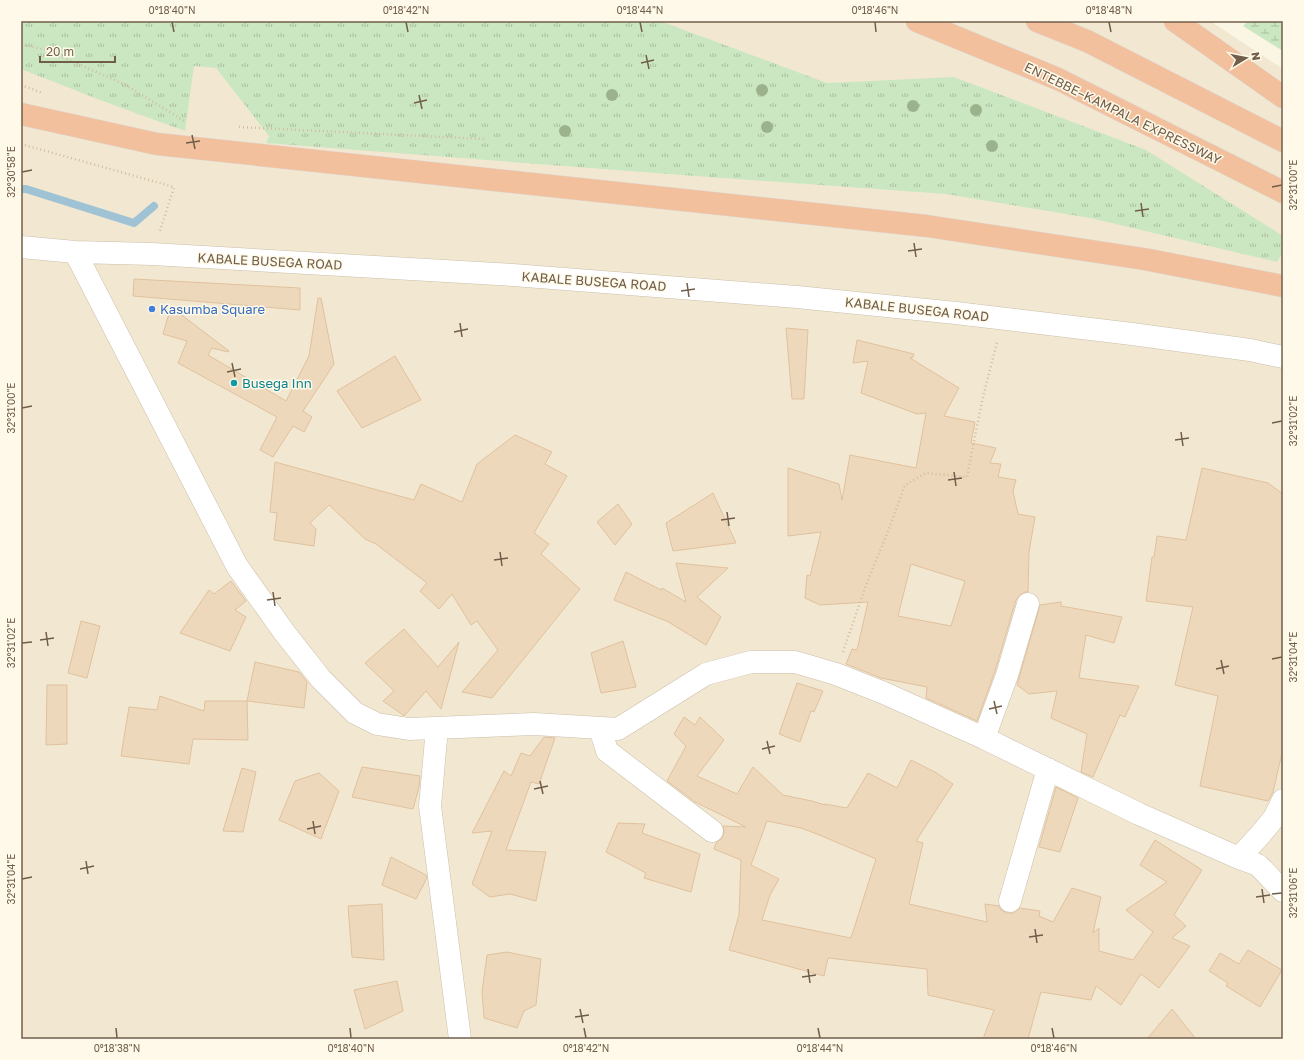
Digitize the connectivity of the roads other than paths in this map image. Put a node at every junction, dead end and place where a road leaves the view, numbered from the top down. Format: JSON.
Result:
{"nodes":[{"id":1,"x":917,"y":21,"type":"edge"},
{"id":2,"x":1037,"y":21,"type":"edge"},
{"id":3,"x":1175,"y":21,"type":"edge"},
{"id":4,"x":1283,"y":97,"type":"edge"},
{"id":5,"x":21,"y":114,"type":"edge"},
{"id":6,"x":1283,"y":141,"type":"edge"},
{"id":7,"x":1283,"y":192,"type":"edge"},
{"id":8,"x":21,"y":247,"type":"edge"},
{"id":9,"x":75,"y":252,"type":"junction"},
{"id":10,"x":1283,"y":286,"type":"edge"},
{"id":11,"x":1283,"y":357,"type":"edge"},
{"id":12,"x":1028,"y":604,"type":"dead end"},
{"id":13,"x":437,"y":728,"type":"junction"},
{"id":14,"x":600,"y":728,"type":"junction"},
{"id":15,"x":984,"y":738,"type":"junction"},
{"id":16,"x":1048,"y":769,"type":"junction"},
{"id":17,"x":1283,"y":800,"type":"edge"},
{"id":18,"x":712,"y":831,"type":"dead end"},
{"id":19,"x":1239,"y":858,"type":"junction"},
{"id":20,"x":1283,"y":891,"type":"edge"},
{"id":21,"x":1010,"y":901,"type":"dead end"},
{"id":22,"x":460,"y":1039,"type":"edge"}],
"edges":[{"from":1,"to":7,"type":"highway","name":"ENTEBBE–KAMPALA EXPRESSWAY"},
{"from":2,"to":6,"type":"highway"},
{"from":3,"to":4,"type":"highway"},
{"from":5,"to":10,"type":"highway"},
{"from":8,"to":9,"type":"street","name":"KABALE BUSEGA ROAD"},
{"from":9,"to":11,"type":"street","name":"KABALE BUSEGA ROAD"},
{"from":9,"to":13,"type":"street"},
{"from":12,"to":15,"type":"street"},
{"from":13,"to":14,"type":"street"},
{"from":13,"to":22,"type":"street"},
{"from":14,"to":15,"type":"street"},
{"from":14,"to":18,"type":"street"},
{"from":15,"to":16,"type":"street"},
{"from":16,"to":19,"type":"street"},
{"from":16,"to":21,"type":"street"},
{"from":17,"to":19,"type":"street"},
{"from":19,"to":20,"type":"street"}]}
